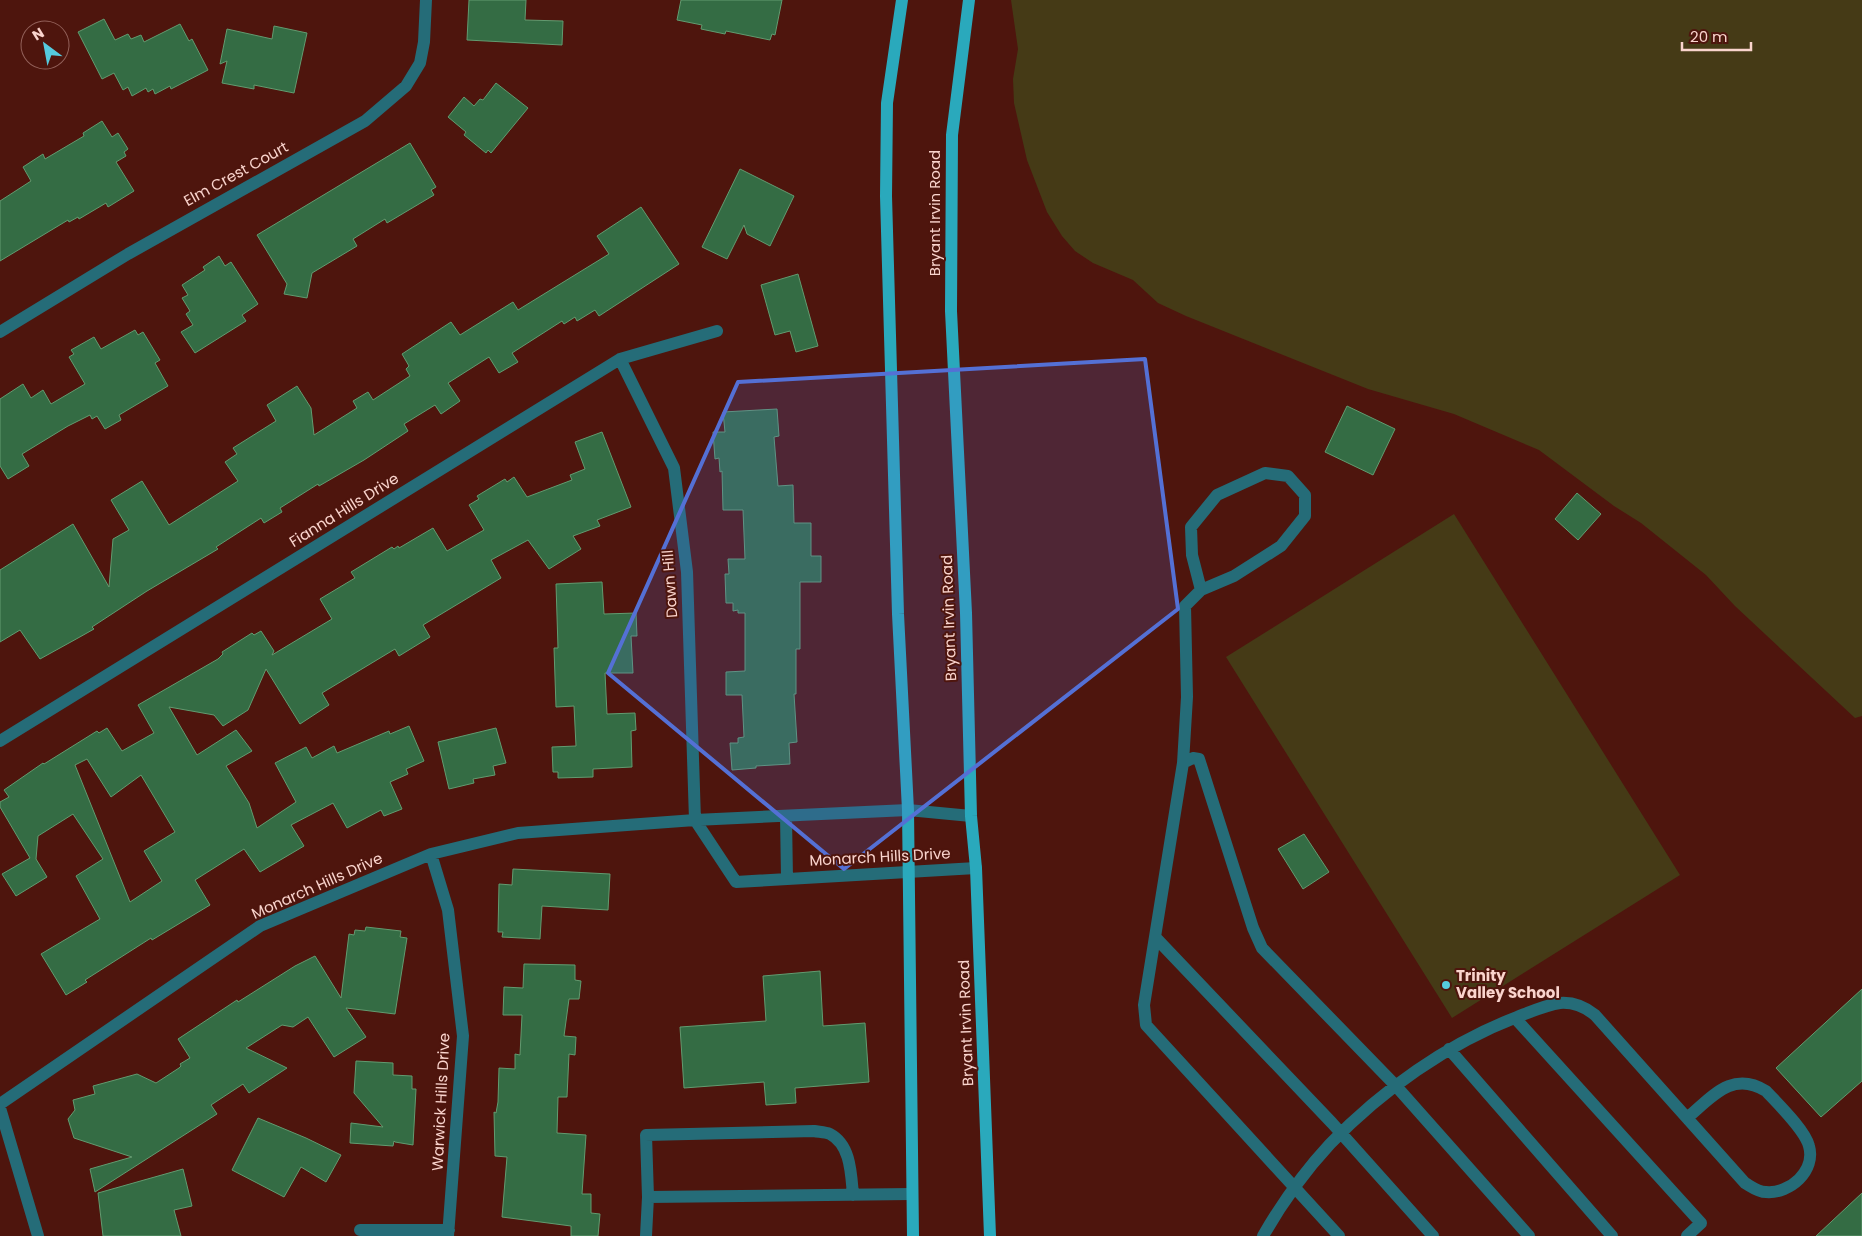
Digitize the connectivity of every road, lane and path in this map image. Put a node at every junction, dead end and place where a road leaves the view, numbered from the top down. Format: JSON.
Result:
{"nodes":[{"id":1,"x":426,"y":0,"type":"edge"},
{"id":2,"x":902,"y":0,"type":"edge"},
{"id":3,"x":969,"y":0,"type":"edge"},
{"id":4,"x":717,"y":331,"type":"dead end"},
{"id":5,"x":0,"y":332,"type":"edge"},
{"id":6,"x":620,"y":359,"type":"junction"},
{"id":7,"x":1201,"y":590,"type":"junction"},
{"id":8,"x":0,"y":741,"type":"edge"},
{"id":9,"x":1183,"y":763,"type":"junction"},
{"id":10,"x":908,"y":810,"type":"junction"},
{"id":11,"x":786,"y":816,"type":"junction"},
{"id":12,"x":971,"y":816,"type":"junction"},
{"id":13,"x":695,"y":820,"type":"junction"},
{"id":14,"x":431,"y":854,"type":"junction"},
{"id":15,"x":976,"y":868,"type":"junction"},
{"id":16,"x":909,"y":872,"type":"junction"},
{"id":17,"x":787,"y":879,"type":"junction"},
{"id":18,"x":1155,"y":937,"type":"junction"},
{"id":19,"x":1515,"y":1018,"type":"junction"},
{"id":20,"x":1449,"y":1049,"type":"junction"},
{"id":21,"x":1396,"y":1086,"type":"junction"},
{"id":22,"x":0,"y":1104,"type":"edge"},
{"id":23,"x":0,"y":1108,"type":"edge"},
{"id":24,"x":1687,"y":1118,"type":"junction"},
{"id":25,"x":1342,"y":1133,"type":"junction"},
{"id":26,"x":1294,"y":1188,"type":"junction"},
{"id":27,"x":911,"y":1194,"type":"junction"},
{"id":28,"x":853,"y":1195,"type":"junction"},
{"id":29,"x":648,"y":1197,"type":"junction"},
{"id":30,"x":360,"y":1230,"type":"dead end"},
{"id":31,"x":449,"y":1233,"type":"edge"},
{"id":32,"x":38,"y":1236,"type":"edge"},
{"id":33,"x":646,"y":1236,"type":"edge"},
{"id":34,"x":913,"y":1236,"type":"edge"},
{"id":35,"x":990,"y":1236,"type":"edge"},
{"id":36,"x":1263,"y":1236,"type":"edge"},
{"id":37,"x":1339,"y":1236,"type":"edge"},
{"id":38,"x":1433,"y":1236,"type":"edge"},
{"id":39,"x":1529,"y":1236,"type":"edge"},
{"id":40,"x":1612,"y":1236,"type":"edge"},
{"id":41,"x":1687,"y":1236,"type":"edge"}],
"edges":[{"from":1,"to":5,"type":"street","name":"Elm Crest Court"},
{"from":2,"to":10,"type":"main road"},
{"from":3,"to":12,"type":"main road","name":"Bryant Irvin Road"},
{"from":4,"to":6,"type":"street","name":"Fianna Hills Drive"},
{"from":6,"to":8,"type":"street","name":"Fianna Hills Drive"},
{"from":6,"to":13,"type":"street","name":"Dawn Hill"},
{"from":7,"to":7,"type":"street"},
{"from":7,"to":9,"type":"street"},
{"from":9,"to":18,"type":"street"},
{"from":9,"to":21,"type":"street"},
{"from":10,"to":11,"type":"street","name":"Monarch Hills Drive"},
{"from":10,"to":12,"type":"street","name":"Monarch Hills Drive"},
{"from":10,"to":16,"type":"main road"},
{"from":11,"to":13,"type":"street","name":"Monarch Hills Drive"},
{"from":11,"to":17,"type":"street","name":"Monarch Hills Drive"},
{"from":12,"to":15,"type":"main road","name":"Bryant Irvin Road"},
{"from":13,"to":14,"type":"street","name":"Monarch Hills Drive"},
{"from":13,"to":17,"type":"street","name":"Monarch Hills Drive"},
{"from":14,"to":22,"type":"street","name":"Monarch Hills Drive"},
{"from":14,"to":31,"type":"street","name":"Warwick Hills Drive"},
{"from":15,"to":16,"type":"street","name":"Monarch Hills Drive"},
{"from":15,"to":35,"type":"main road","name":"Bryant Irvin Road"},
{"from":16,"to":17,"type":"street","name":"Monarch Hills Drive"},
{"from":16,"to":27,"type":"main road"},
{"from":18,"to":25,"type":"street"},
{"from":18,"to":26,"type":"street"},
{"from":19,"to":20,"type":"street"},
{"from":19,"to":24,"type":"street"},
{"from":19,"to":41,"type":"street"},
{"from":20,"to":21,"type":"street"},
{"from":20,"to":40,"type":"street"},
{"from":21,"to":25,"type":"street"},
{"from":21,"to":39,"type":"street"},
{"from":23,"to":32,"type":"street"},
{"from":24,"to":24,"type":"street"},
{"from":25,"to":26,"type":"street"},
{"from":25,"to":38,"type":"street"},
{"from":26,"to":36,"type":"street"},
{"from":26,"to":37,"type":"street"},
{"from":27,"to":28,"type":"street"},
{"from":27,"to":34,"type":"main road"},
{"from":28,"to":29,"type":"street"},
{"from":28,"to":29,"type":"street"},
{"from":29,"to":33,"type":"street"},
{"from":30,"to":31,"type":"street"}]}
